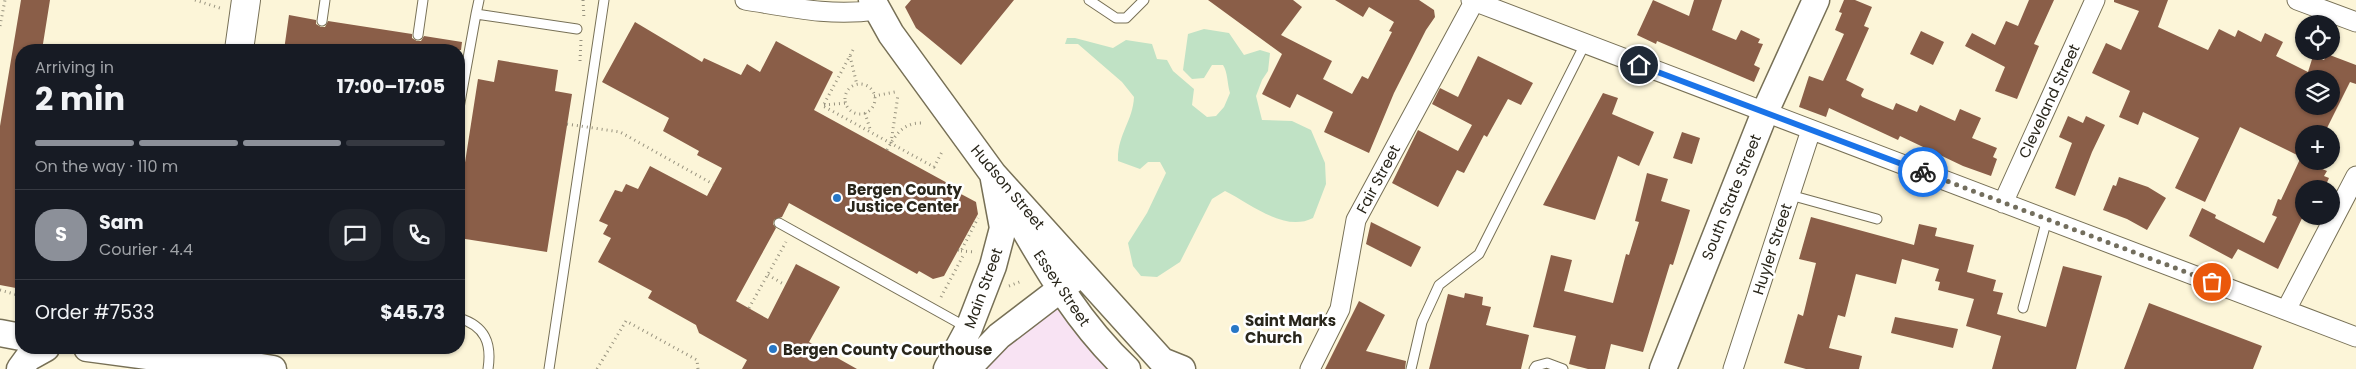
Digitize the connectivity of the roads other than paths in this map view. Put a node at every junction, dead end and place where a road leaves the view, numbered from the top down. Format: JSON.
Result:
{"nodes":[{"id":1,"x":325,"y":0,"type":"edge"},
{"id":2,"x":423,"y":0,"type":"edge"},
{"id":3,"x":479,"y":0,"type":"edge"},
{"id":4,"x":604,"y":0,"type":"edge"},
{"id":5,"x":745,"y":0,"type":"edge"},
{"id":6,"x":1089,"y":0,"type":"edge"},
{"id":7,"x":1144,"y":0,"type":"edge"},
{"id":8,"x":1816,"y":0,"type":"edge"},
{"id":9,"x":2095,"y":0,"type":"edge"},
{"id":10,"x":2297,"y":0,"type":"edge"},
{"id":11,"x":1473,"y":1,"type":"edge"},
{"id":12,"x":874,"y":5,"type":"edge"},
{"id":13,"x":245,"y":8,"type":"edge"},
{"id":14,"x":476,"y":14,"type":"junction"},
{"id":15,"x":322,"y":20,"type":"dead end"},
{"id":16,"x":2356,"y":22,"type":"edge"},
{"id":17,"x":577,"y":29,"type":"dead end"},
{"id":18,"x":418,"y":35,"type":"dead end"},
{"id":19,"x":240,"y":44,"type":"edge"},
{"id":20,"x":1585,"y":44,"type":"junction"},
{"id":21,"x":465,"y":75,"type":"edge"},
{"id":22,"x":1765,"y":112,"type":"junction"},
{"id":23,"x":1811,"y":130,"type":"junction"},
{"id":24,"x":992,"y":174,"type":"junction"},
{"id":25,"x":2356,"y":176,"type":"edge"},
{"id":26,"x":1790,"y":195,"type":"junction"},
{"id":27,"x":2003,"y":203,"type":"junction"},
{"id":28,"x":1876,"y":219,"type":"dead end"},
{"id":29,"x":2047,"y":220,"type":"junction"},
{"id":30,"x":779,"y":223,"type":"dead end"},
{"id":31,"x":1072,"y":281,"type":"junction"},
{"id":32,"x":2023,"y":308,"type":"dead end"},
{"id":33,"x":2286,"y":310,"type":"junction"},
{"id":34,"x":465,"y":320,"type":"edge"},
{"id":35,"x":969,"y":328,"type":"junction"},
{"id":36,"x":0,"y":333,"type":"edge"},
{"id":37,"x":15,"y":336,"type":"edge"},
{"id":38,"x":2356,"y":337,"type":"edge"},
{"id":39,"x":35,"y":354,"type":"edge"},
{"id":40,"x":135,"y":354,"type":"edge"},
{"id":41,"x":196,"y":359,"type":"edge"},
{"id":42,"x":1172,"y":365,"type":"edge"},
{"id":43,"x":20,"y":369,"type":"edge"},
{"id":44,"x":273,"y":369,"type":"edge"},
{"id":45,"x":488,"y":369,"type":"edge"},
{"id":46,"x":550,"y":369,"type":"edge"},
{"id":47,"x":947,"y":369,"type":"edge"},
{"id":48,"x":967,"y":369,"type":"edge"},
{"id":49,"x":1127,"y":369,"type":"edge"},
{"id":50,"x":1310,"y":369,"type":"edge"},
{"id":51,"x":1411,"y":369,"type":"edge"},
{"id":52,"x":1534,"y":369,"type":"edge"},
{"id":53,"x":1563,"y":369,"type":"edge"},
{"id":54,"x":1663,"y":369,"type":"edge"},
{"id":55,"x":1734,"y":369,"type":"edge"}],
"edges":[{"from":1,"to":15,"type":"lane"},
{"from":2,"to":18,"type":"lane"},
{"from":3,"to":14,"type":"lane"},
{"from":4,"to":46,"type":"lane"},
{"from":5,"to":12,"type":"street"},
{"from":6,"to":7,"type":"lane"},
{"from":8,"to":22,"type":"main road","name":"South State Street"},
{"from":9,"to":27,"type":"street","name":"Cleveland Street"},
{"from":10,"to":16,"type":"street"},
{"from":11,"to":20,"type":"street"},
{"from":11,"to":50,"type":"street","name":"Fair Street"},
{"from":12,"to":24,"type":"main road","name":"Hudson Street"},
{"from":13,"to":19,"type":"main road"},
{"from":14,"to":17,"type":"lane"},
{"from":14,"to":21,"type":"lane"},
{"from":20,"to":22,"type":"street"},
{"from":20,"to":51,"type":"lane"},
{"from":22,"to":23,"type":"street"},
{"from":22,"to":54,"type":"main road","name":"South State Street"},
{"from":23,"to":26,"type":"street","name":"Huyler Street"},
{"from":23,"to":27,"type":"street"},
{"from":24,"to":31,"type":"main road","name":"Hudson Street"},
{"from":24,"to":35,"type":"main road","name":"Main Street"},
{"from":25,"to":33,"type":"street"},
{"from":26,"to":28,"type":"lane"},
{"from":26,"to":55,"type":"street","name":"Huyler Street"},
{"from":27,"to":29,"type":"street"},
{"from":29,"to":32,"type":"lane"},
{"from":29,"to":33,"type":"street"},
{"from":30,"to":35,"type":"lane"},
{"from":31,"to":42,"type":"main road","name":"Hudson Street"},
{"from":31,"to":48,"type":"main road","name":"Main Street"},
{"from":31,"to":49,"type":"main road","name":"Essex Street"},
{"from":33,"to":38,"type":"street"},
{"from":34,"to":45,"type":"lane"},
{"from":35,"to":47,"type":"main road","name":"Main Street"},
{"from":36,"to":37,"type":"main road"},
{"from":39,"to":43,"type":"main road"},
{"from":40,"to":41,"type":"main road"},
{"from":41,"to":44,"type":"main road"},
{"from":52,"to":53,"type":"lane"}]}
